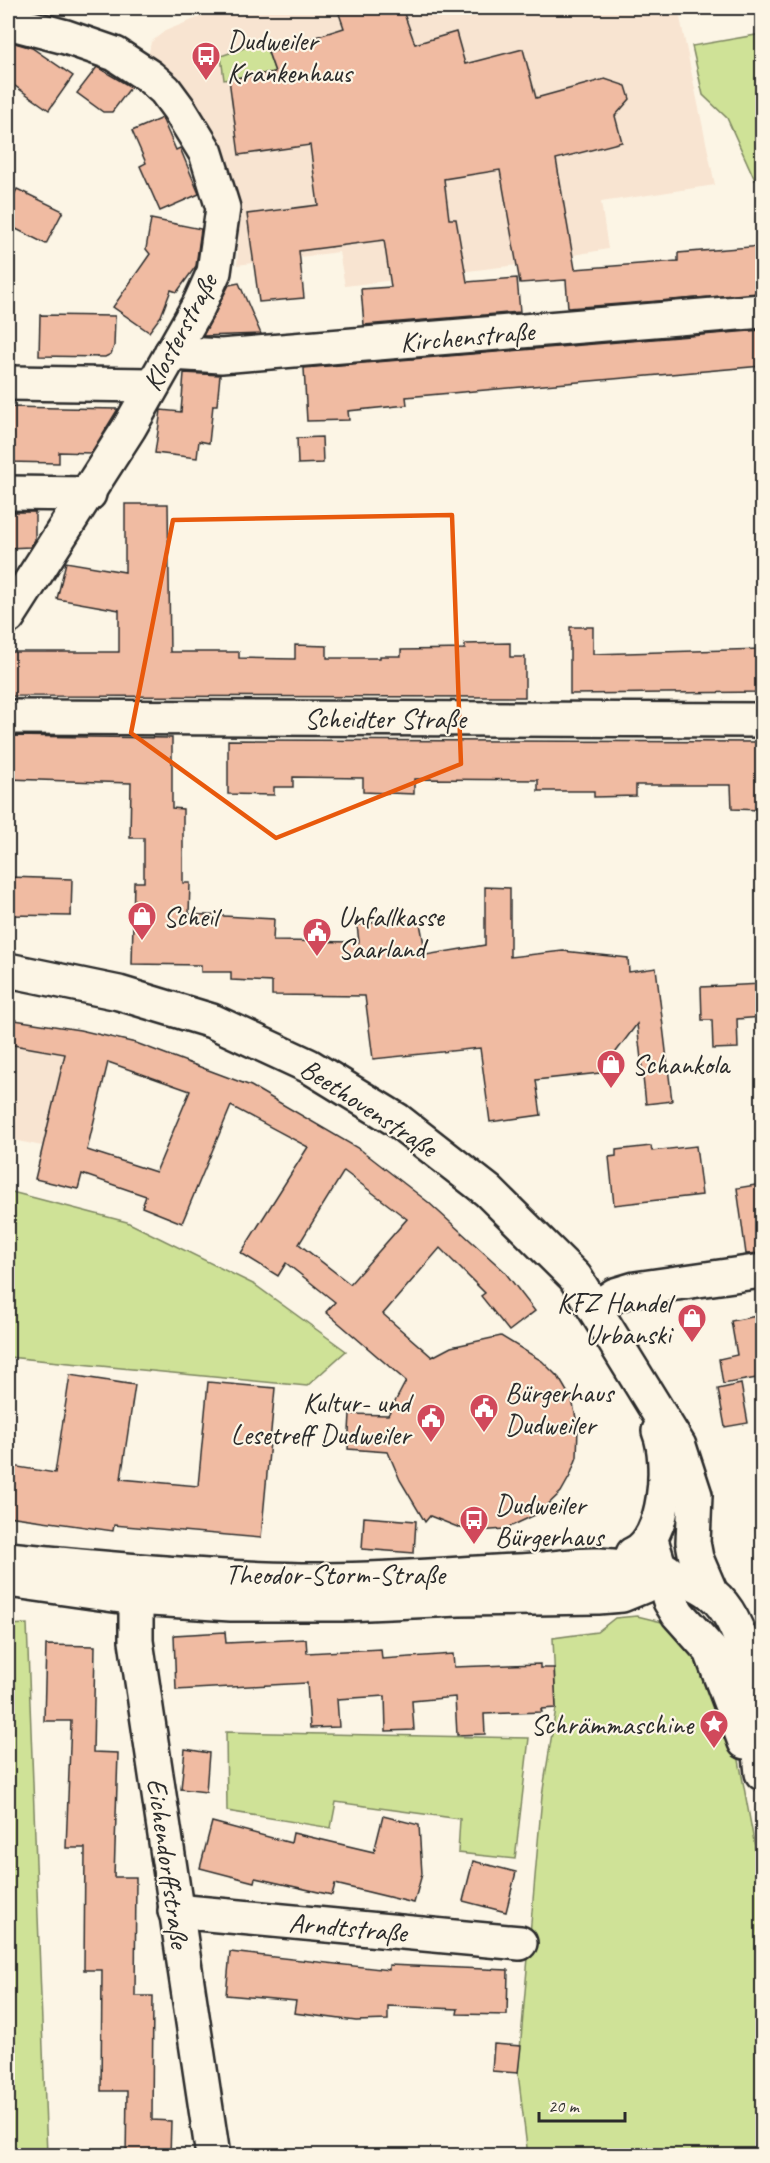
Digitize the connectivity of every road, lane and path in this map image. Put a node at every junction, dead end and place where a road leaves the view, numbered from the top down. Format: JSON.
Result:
{"nodes":[{"id":1,"x":8,"y":22,"type":"edge"},
{"id":2,"x":762,"y":311,"type":"edge"},
{"id":3,"x":171,"y":353,"type":"junction"},
{"id":4,"x":8,"y":383,"type":"edge"},
{"id":5,"x":152,"y":385,"type":"junction"},
{"id":6,"x":8,"y":493,"type":"edge"},
{"id":7,"x":89,"y":494,"type":"junction"},
{"id":8,"x":8,"y":617,"type":"edge"},
{"id":9,"x":8,"y":717,"type":"edge"},
{"id":10,"x":762,"y":720,"type":"edge"},
{"id":11,"x":8,"y":970,"type":"edge"},
{"id":12,"x":762,"y":1271,"type":"edge"},
{"id":13,"x":595,"y":1309,"type":"junction"},
{"id":14,"x":639,"y":1382,"type":"junction"},
{"id":15,"x":651,"y":1540,"type":"junction"},
{"id":16,"x":693,"y":1542,"type":"junction"},
{"id":17,"x":8,"y":1559,"type":"edge"},
{"id":18,"x":598,"y":1565,"type":"junction"},
{"id":19,"x":663,"y":1574,"type":"junction"},
{"id":20,"x":8,"y":1580,"type":"edge"},
{"id":21,"x":135,"y":1584,"type":"junction"},
{"id":22,"x":711,"y":1593,"type":"junction"},
{"id":23,"x":598,"y":1597,"type":"junction"},
{"id":24,"x":678,"y":1614,"type":"junction"},
{"id":25,"x":762,"y":1773,"type":"edge"},
{"id":26,"x":762,"y":1788,"type":"edge"},
{"id":27,"x":176,"y":1911,"type":"junction"},
{"id":28,"x":520,"y":1943,"type":"dead end"},
{"id":29,"x":213,"y":2156,"type":"edge"}],
"edges":[{"from":1,"to":3,"type":"street","name":"Klosterstraße"},
{"from":2,"to":3,"type":"street","name":"Kirchenstraße"},
{"from":3,"to":5,"type":"street","name":"Klosterstraße"},
{"from":4,"to":5,"type":"street"},
{"from":5,"to":7,"type":"street","name":"Klosterstraße"},
{"from":6,"to":7,"type":"street"},
{"from":7,"to":8,"type":"street","name":"Klosterstraße"},
{"from":9,"to":10,"type":"street","name":"Scheidter Straße"},
{"from":11,"to":13,"type":"street","name":"Beethovenstraße"},
{"from":12,"to":13,"type":"street"},
{"from":13,"to":14,"type":"street","name":"Beethovenstraße"},
{"from":14,"to":15,"type":"street","name":"Beethovenstraße"},
{"from":14,"to":16,"type":"street","name":"Beethovenstraße"},
{"from":15,"to":18,"type":"street"},
{"from":15,"to":19,"type":"street"},
{"from":16,"to":19,"type":"street"},
{"from":16,"to":22,"type":"street","name":"Beethovenstraße"},
{"from":17,"to":21,"type":"street","name":"Theodor-Storm-Straße"},
{"from":18,"to":19,"type":"street","name":"Theodor-Storm-Straße"},
{"from":18,"to":21,"type":"street","name":"Theodor-Storm-Straße"},
{"from":19,"to":22,"type":"street","name":"Beethovenstraße"},
{"from":19,"to":23,"type":"street"},
{"from":19,"to":24,"type":"street"},
{"from":20,"to":21,"type":"street","name":"Theodor-Storm-Straße"},
{"from":21,"to":23,"type":"street","name":"Theodor-Storm-Straße"},
{"from":21,"to":27,"type":"street","name":"Eichendorffstraße"},
{"from":22,"to":25,"type":"street","name":"Beethovenstraße"},
{"from":23,"to":24,"type":"street"},
{"from":24,"to":26,"type":"street"},
{"from":27,"to":28,"type":"street","name":"Arndtstraße"},
{"from":27,"to":29,"type":"street","name":"Eichendorffstraße"}]}
